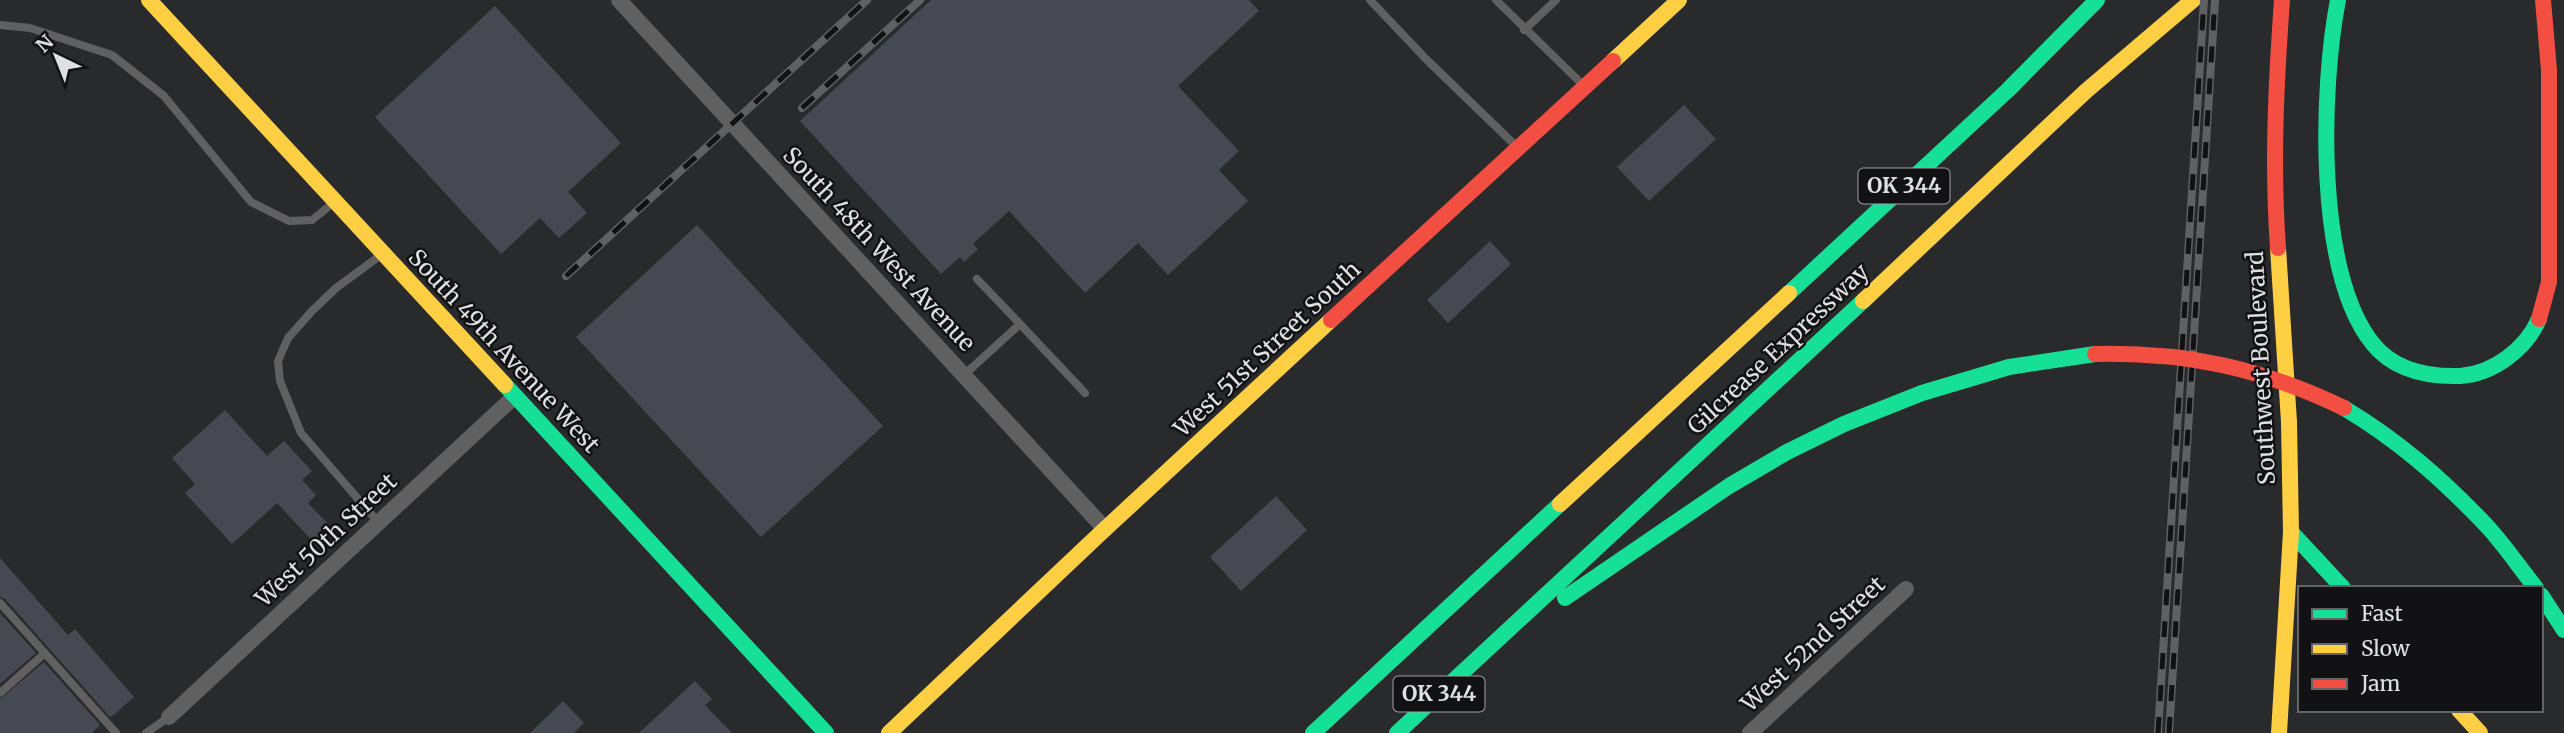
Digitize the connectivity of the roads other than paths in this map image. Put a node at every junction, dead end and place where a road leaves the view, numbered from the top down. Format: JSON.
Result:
{"nodes":[{"id":1,"x":149,"y":0,"type":"edge"},
{"id":2,"x":619,"y":0,"type":"edge"},
{"id":3,"x":1370,"y":0,"type":"edge"},
{"id":4,"x":1496,"y":0,"type":"edge"},
{"id":5,"x":1556,"y":0,"type":"edge"},
{"id":6,"x":1679,"y":0,"type":"edge"},
{"id":7,"x":2097,"y":0,"type":"edge"},
{"id":8,"x":2193,"y":0,"type":"edge"},
{"id":9,"x":2282,"y":0,"type":"edge"},
{"id":10,"x":2338,"y":0,"type":"edge"},
{"id":11,"x":2543,"y":0,"type":"edge"},
{"id":12,"x":0,"y":25,"type":"edge"},
{"id":13,"x":1524,"y":30,"type":"junction"},
{"id":14,"x":2549,"y":70,"type":"junction"},
{"id":15,"x":1585,"y":87,"type":"junction"},
{"id":16,"x":2564,"y":131,"type":"edge"},
{"id":17,"x":1519,"y":148,"type":"junction"},
{"id":18,"x":336,"y":201,"type":"junction"},
{"id":19,"x":383,"y":253,"type":"junction"},
{"id":20,"x":977,"y":279,"type":"dead end"},
{"id":21,"x":1020,"y":324,"type":"junction"},
{"id":22,"x":964,"y":375,"type":"junction"},
{"id":23,"x":1085,"y":393,"type":"dead end"},
{"id":24,"x":515,"y":396,"type":"junction"},
{"id":25,"x":378,"y":522,"type":"junction"},
{"id":26,"x":1105,"y":529,"type":"junction"},
{"id":27,"x":2291,"y":532,"type":"junction"},
{"id":28,"x":2341,"y":586,"type":"edge"},
{"id":29,"x":2534,"y":586,"type":"edge"},
{"id":30,"x":1906,"y":589,"type":"dead end"},
{"id":31,"x":2543,"y":598,"type":"edge"},
{"id":32,"x":0,"y":603,"type":"edge"},
{"id":33,"x":2564,"y":630,"type":"edge"},
{"id":34,"x":45,"y":653,"type":"junction"},
{"id":35,"x":1480,"y":656,"type":"junction"},
{"id":36,"x":0,"y":693,"type":"edge"},
{"id":37,"x":2460,"y":712,"type":"edge"},
{"id":38,"x":169,"y":717,"type":"joint"},
{"id":39,"x":2471,"y":730,"type":"edge"},
{"id":40,"x":116,"y":733,"type":"edge"},
{"id":41,"x":146,"y":733,"type":"edge"},
{"id":42,"x":826,"y":733,"type":"edge"},
{"id":43,"x":888,"y":733,"type":"edge"},
{"id":44,"x":1313,"y":733,"type":"edge"},
{"id":45,"x":1397,"y":733,"type":"edge"},
{"id":46,"x":1750,"y":733,"type":"edge"},
{"id":47,"x":2279,"y":733,"type":"edge"}],
"edges":[{"from":1,"to":18,"type":"main road","name":"South 49th Avenue West"},
{"from":2,"to":22,"type":"street","name":"South 48th West Avenue"},
{"from":3,"to":17,"type":"lane"},
{"from":4,"to":13,"type":"lane"},
{"from":5,"to":13,"type":"lane"},
{"from":6,"to":15,"type":"main road","name":"West 51st Street South"},
{"from":7,"to":44,"type":"main road","name":"Gilcrease Expressway","number":"OK 344"},
{"from":8,"to":35,"type":"main road","name":"Gilcrease Expressway","number":"OK 344"},
{"from":9,"to":27,"type":"main road","name":"Southwest Boulevard"},
{"from":10,"to":14,"type":"main road"},
{"from":11,"to":14,"type":"main road"},
{"from":12,"to":18,"type":"lane"},
{"from":13,"to":15,"type":"lane"},
{"from":14,"to":16,"type":"main road"},
{"from":15,"to":17,"type":"main road","name":"West 51st Street South"},
{"from":17,"to":26,"type":"main road","name":"West 51st Street South"},
{"from":18,"to":19,"type":"main road","name":"South 49th Avenue West"},
{"from":19,"to":24,"type":"main road","name":"South 49th Avenue West"},
{"from":19,"to":25,"type":"lane"},
{"from":20,"to":21,"type":"lane"},
{"from":21,"to":22,"type":"lane"},
{"from":21,"to":23,"type":"lane"},
{"from":22,"to":26,"type":"street","name":"South 48th West Avenue"},
{"from":24,"to":25,"type":"street","name":"West 50th Street"},
{"from":24,"to":42,"type":"main road","name":"South 49th Avenue West"},
{"from":25,"to":38,"type":"street","name":"West 50th Street"},
{"from":26,"to":43,"type":"main road","name":"West 51st Street South"},
{"from":27,"to":28,"type":"main road"},
{"from":27,"to":47,"type":"main road","name":"Southwest Boulevard"},
{"from":29,"to":35,"type":"main road","bridge":true},
{"from":30,"to":46,"type":"street","name":"West 52nd Street"},
{"from":31,"to":33,"type":"main road"},
{"from":32,"to":34,"type":"lane"},
{"from":34,"to":36,"type":"lane"},
{"from":34,"to":40,"type":"lane"},
{"from":35,"to":45,"type":"main road","name":"Gilcrease Expressway","number":"OK 344"},
{"from":37,"to":39,"type":"main road"},
{"from":38,"to":41,"type":"lane"}]}
